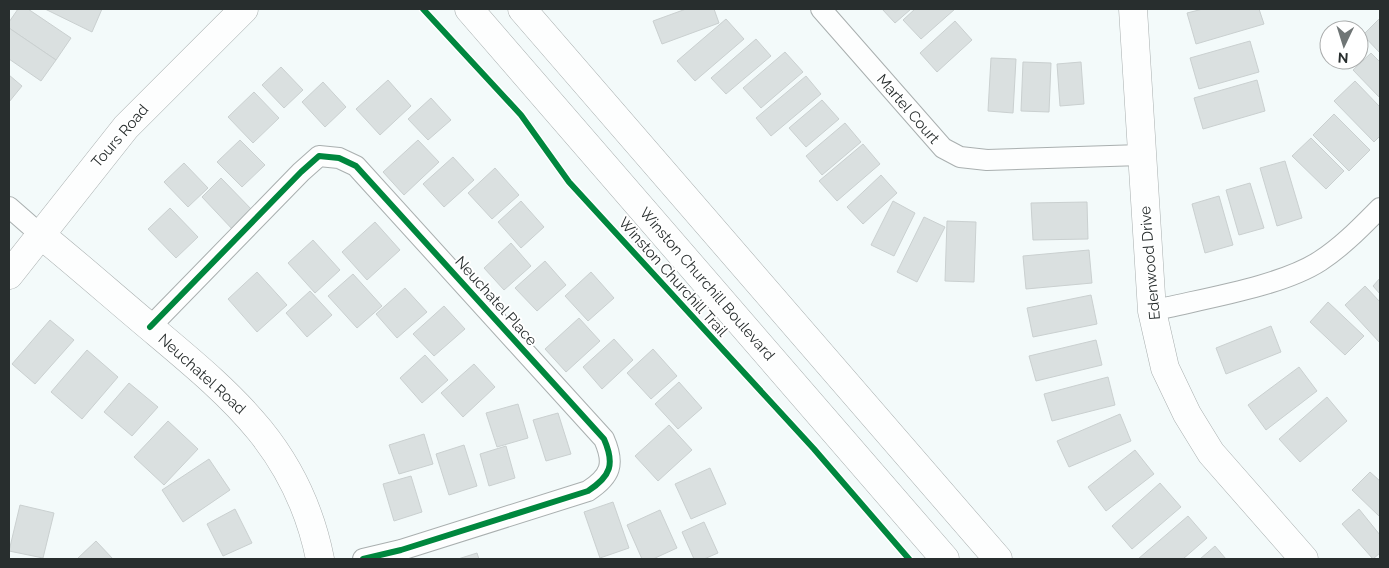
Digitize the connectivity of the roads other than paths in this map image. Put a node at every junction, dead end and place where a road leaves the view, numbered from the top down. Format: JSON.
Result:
{"nodes":[{"id":1,"x":244,"y":9,"type":"edge"},
{"id":2,"x":469,"y":9,"type":"edge"},
{"id":3,"x":522,"y":9,"type":"edge"},
{"id":4,"x":821,"y":9,"type":"edge"},
{"id":5,"x":1133,"y":9,"type":"edge"},
{"id":6,"x":1141,"y":155,"type":"junction"},
{"id":7,"x":9,"y":207,"type":"edge"},
{"id":8,"x":1380,"y":208,"type":"edge"},
{"id":9,"x":41,"y":235,"type":"junction"},
{"id":10,"x":9,"y":275,"type":"edge"},
{"id":11,"x":1152,"y":311,"type":"junction"},
{"id":12,"x":150,"y":327,"type":"junction"},
{"id":13,"x":320,"y":559,"type":"edge"},
{"id":14,"x":362,"y":559,"type":"edge"},
{"id":15,"x":946,"y":559,"type":"edge"},
{"id":16,"x":998,"y":559,"type":"edge"},
{"id":17,"x":1304,"y":559,"type":"edge"}],
"edges":[{"from":1,"to":9,"type":"main road","name":"Tours Road"},
{"from":2,"to":15,"type":"main road","name":"Winston Churchill Boulevard"},
{"from":3,"to":16,"type":"main road"},
{"from":4,"to":6,"type":"street","name":"Martel Court"},
{"from":5,"to":6,"type":"main road","name":"Edenwood Drive"},
{"from":6,"to":11,"type":"main road","name":"Edenwood Drive"},
{"from":7,"to":9,"type":"street","name":"Neuchatel Road"},
{"from":8,"to":11,"type":"street"},
{"from":9,"to":10,"type":"main road","name":"Tours Road"},
{"from":9,"to":12,"type":"main road","name":"Neuchatel Road"},
{"from":11,"to":17,"type":"main road","name":"Edenwood Drive"},
{"from":12,"to":13,"type":"main road","name":"Neuchatel Road"},
{"from":12,"to":14,"type":"street","name":"Neuchatel Place"}]}
